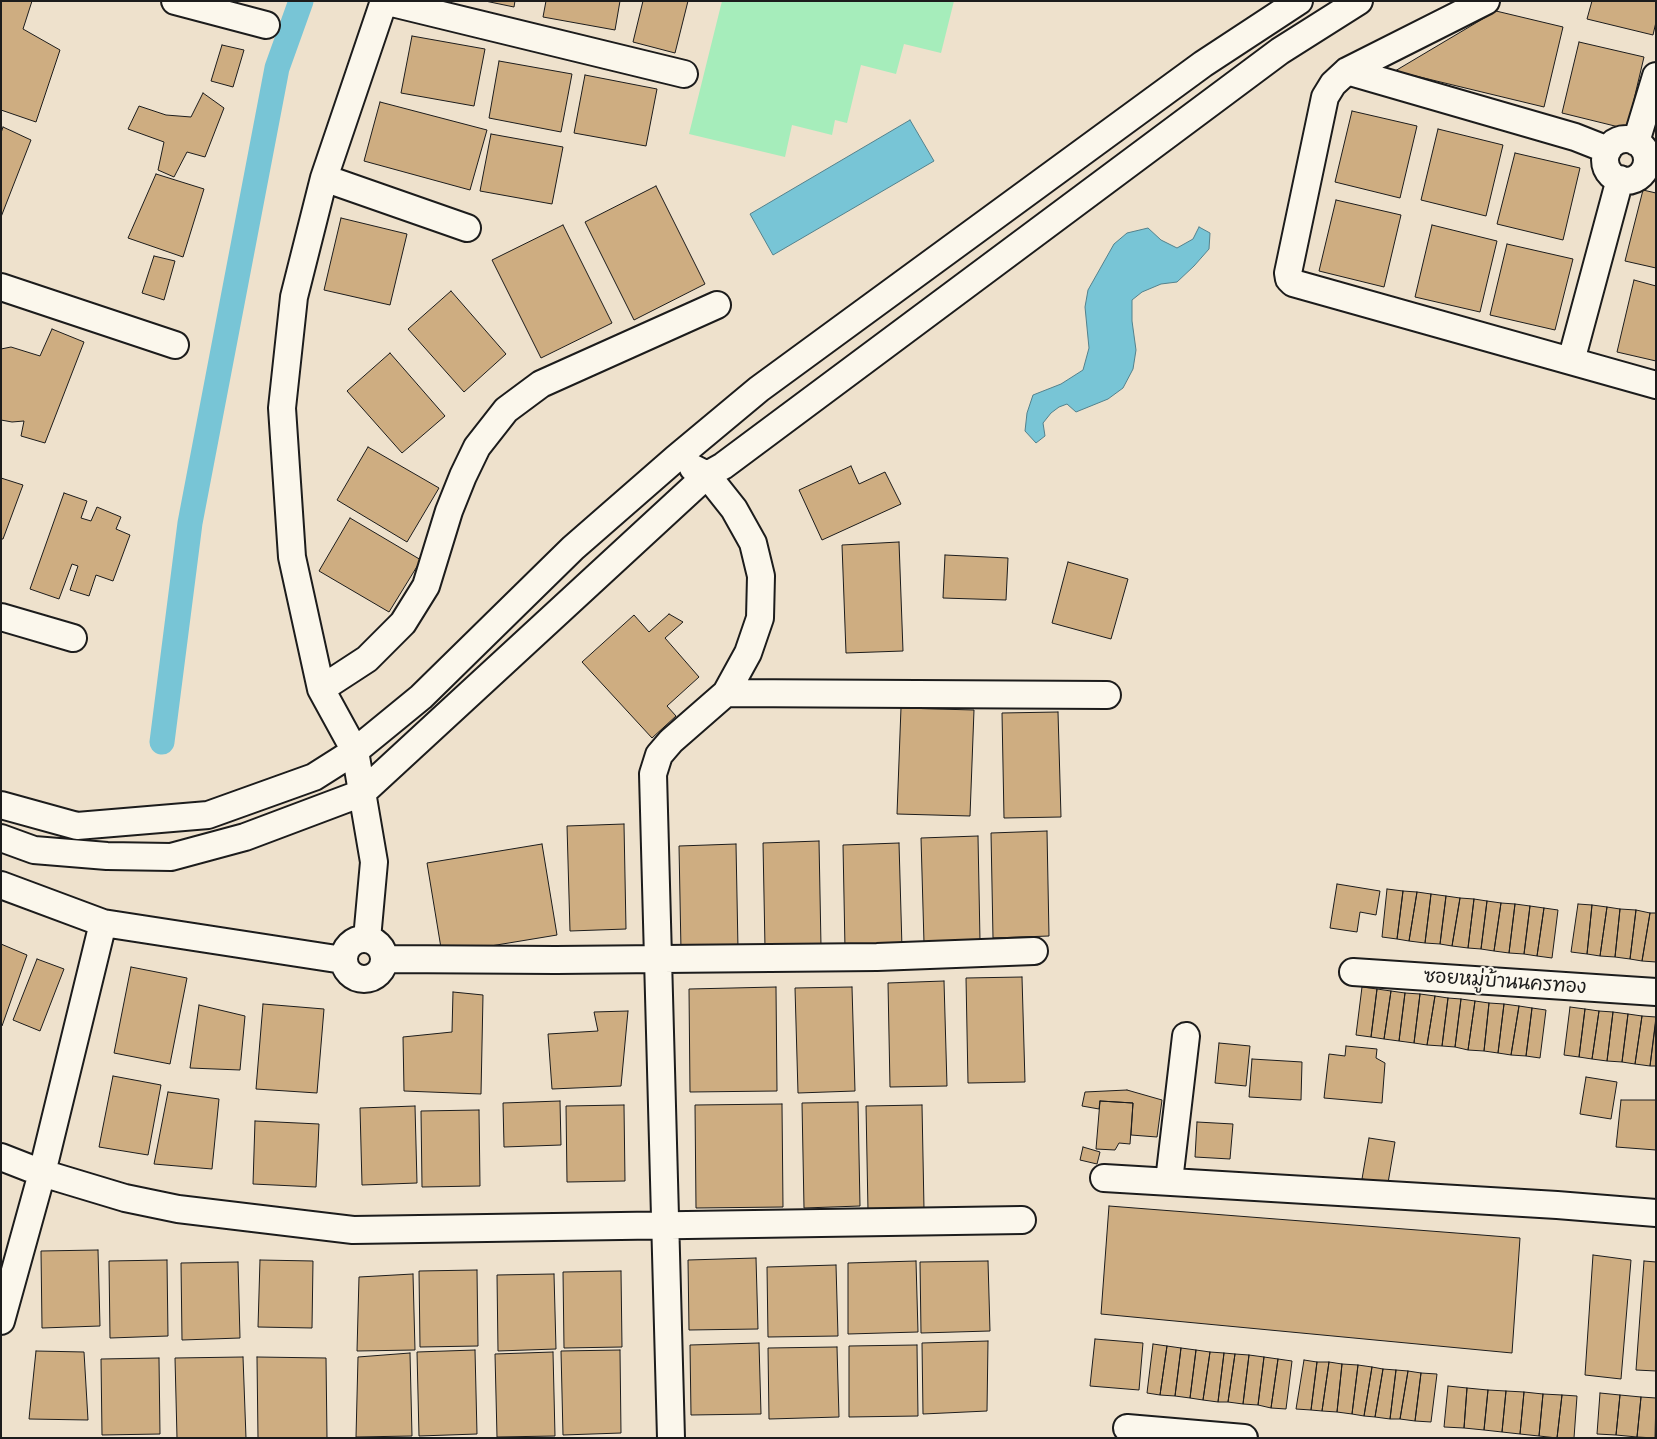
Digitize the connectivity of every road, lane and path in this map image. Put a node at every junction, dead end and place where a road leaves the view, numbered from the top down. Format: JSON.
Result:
{"nodes":[{"id":1,"x":175,"y":1,"type":"edge"},
{"id":2,"x":384,"y":1,"type":"edge"},
{"id":3,"x":1299,"y":1,"type":"edge"},
{"id":4,"x":1359,"y":1,"type":"edge"},
{"id":5,"x":1486,"y":1,"type":"edge"},
{"id":6,"x":266,"y":25,"type":"dead end"},
{"id":7,"x":1346,"y":71,"type":"junction"},
{"id":8,"x":684,"y":74,"type":"dead end"},
{"id":9,"x":1656,"y":76,"type":"edge"},
{"id":10,"x":1608,"y":150,"type":"junction"},
{"id":11,"x":1646,"y":155,"type":"edge"},
{"id":12,"x":324,"y":178,"type":"junction"},
{"id":13,"x":1620,"y":180,"type":"junction"},
{"id":14,"x":467,"y":228,"type":"dead end"},
{"id":15,"x":1,"y":287,"type":"edge"},
{"id":16,"x":717,"y":305,"type":"dead end"},
{"id":17,"x":175,"y":345,"type":"dead end"},
{"id":18,"x":1571,"y":361,"type":"junction"},
{"id":19,"x":1656,"y":385,"type":"edge"},
{"id":20,"x":674,"y":459,"type":"junction"},
{"id":21,"x":707,"y":476,"type":"junction"},
{"id":22,"x":1,"y":617,"type":"edge"},
{"id":23,"x":73,"y":638,"type":"dead end"},
{"id":24,"x":321,"y":689,"type":"junction"},
{"id":25,"x":726,"y":693,"type":"junction"},
{"id":26,"x":1107,"y":695,"type":"dead end"},
{"id":27,"x":355,"y":751,"type":"junction"},
{"id":28,"x":362,"y":793,"type":"junction"},
{"id":29,"x":1,"y":805,"type":"edge"},
{"id":30,"x":1,"y":838,"type":"edge"},
{"id":31,"x":1,"y":885,"type":"edge"},
{"id":32,"x":103,"y":923,"type":"junction"},
{"id":33,"x":367,"y":939,"type":"junction"},
{"id":34,"x":1034,"y":951,"type":"dead end"},
{"id":35,"x":658,"y":958,"type":"junction"},
{"id":36,"x":384,"y":959,"type":"junction"},
{"id":37,"x":344,"y":960,"type":"junction"},
{"id":38,"x":1354,"y":972,"type":"dead end"},
{"id":39,"x":1656,"y":992,"type":"edge"},
{"id":40,"x":1186,"y":1036,"type":"dead end"},
{"id":41,"x":1,"y":1157,"type":"edge"},
{"id":42,"x":42,"y":1173,"type":"junction"},
{"id":43,"x":1104,"y":1178,"type":"dead end"},
{"id":44,"x":1168,"y":1181,"type":"junction"},
{"id":45,"x":1656,"y":1213,"type":"edge"},
{"id":46,"x":1022,"y":1220,"type":"dead end"},
{"id":47,"x":665,"y":1224,"type":"junction"},
{"id":48,"x":1,"y":1321,"type":"edge"},
{"id":49,"x":1127,"y":1428,"type":"dead end"},
{"id":50,"x":1154,"y":1434,"type":"edge"},
{"id":51,"x":671,"y":1438,"type":"edge"},
{"id":52,"x":1244,"y":1438,"type":"edge"}],
"edges":[{"from":1,"to":6,"type":"street"},
{"from":2,"to":8,"type":"street"},
{"from":2,"to":12,"type":"street"},
{"from":3,"to":20,"type":"street"},
{"from":4,"to":21,"type":"street"},
{"from":5,"to":7,"type":"street"},
{"from":7,"to":10,"type":"street"},
{"from":7,"to":18,"type":"street"},
{"from":9,"to":11,"type":"street"},
{"from":10,"to":11,"type":"street"},
{"from":10,"to":13,"type":"street"},
{"from":11,"to":13,"type":"street"},
{"from":12,"to":14,"type":"street"},
{"from":12,"to":24,"type":"street"},
{"from":13,"to":18,"type":"street"},
{"from":15,"to":17,"type":"street"},
{"from":16,"to":24,"type":"street"},
{"from":18,"to":19,"type":"street"},
{"from":20,"to":21,"type":"street"},
{"from":20,"to":27,"type":"street"},
{"from":21,"to":25,"type":"street"},
{"from":21,"to":28,"type":"street"},
{"from":22,"to":23,"type":"street"},
{"from":24,"to":27,"type":"street"},
{"from":25,"to":26,"type":"street"},
{"from":25,"to":35,"type":"street"},
{"from":27,"to":28,"type":"street"},
{"from":27,"to":29,"type":"street"},
{"from":28,"to":30,"type":"street"},
{"from":28,"to":33,"type":"street"},
{"from":31,"to":32,"type":"street"},
{"from":32,"to":37,"type":"street"},
{"from":32,"to":42,"type":"street"},
{"from":33,"to":36,"type":"street"},
{"from":33,"to":37,"type":"street"},
{"from":34,"to":35,"type":"street"},
{"from":35,"to":36,"type":"street"},
{"from":35,"to":47,"type":"street"},
{"from":36,"to":37,"type":"street"},
{"from":38,"to":39,"type":"street","name":"ซอยหมู่บ้านนครทอง"},
{"from":40,"to":44,"type":"street"},
{"from":41,"to":42,"type":"street"},
{"from":42,"to":47,"type":"street"},
{"from":42,"to":48,"type":"street"},
{"from":43,"to":44,"type":"street"},
{"from":44,"to":45,"type":"street"},
{"from":46,"to":47,"type":"street"},
{"from":47,"to":51,"type":"street"},
{"from":49,"to":50,"type":"street"},
{"from":50,"to":52,"type":"street"}]}
